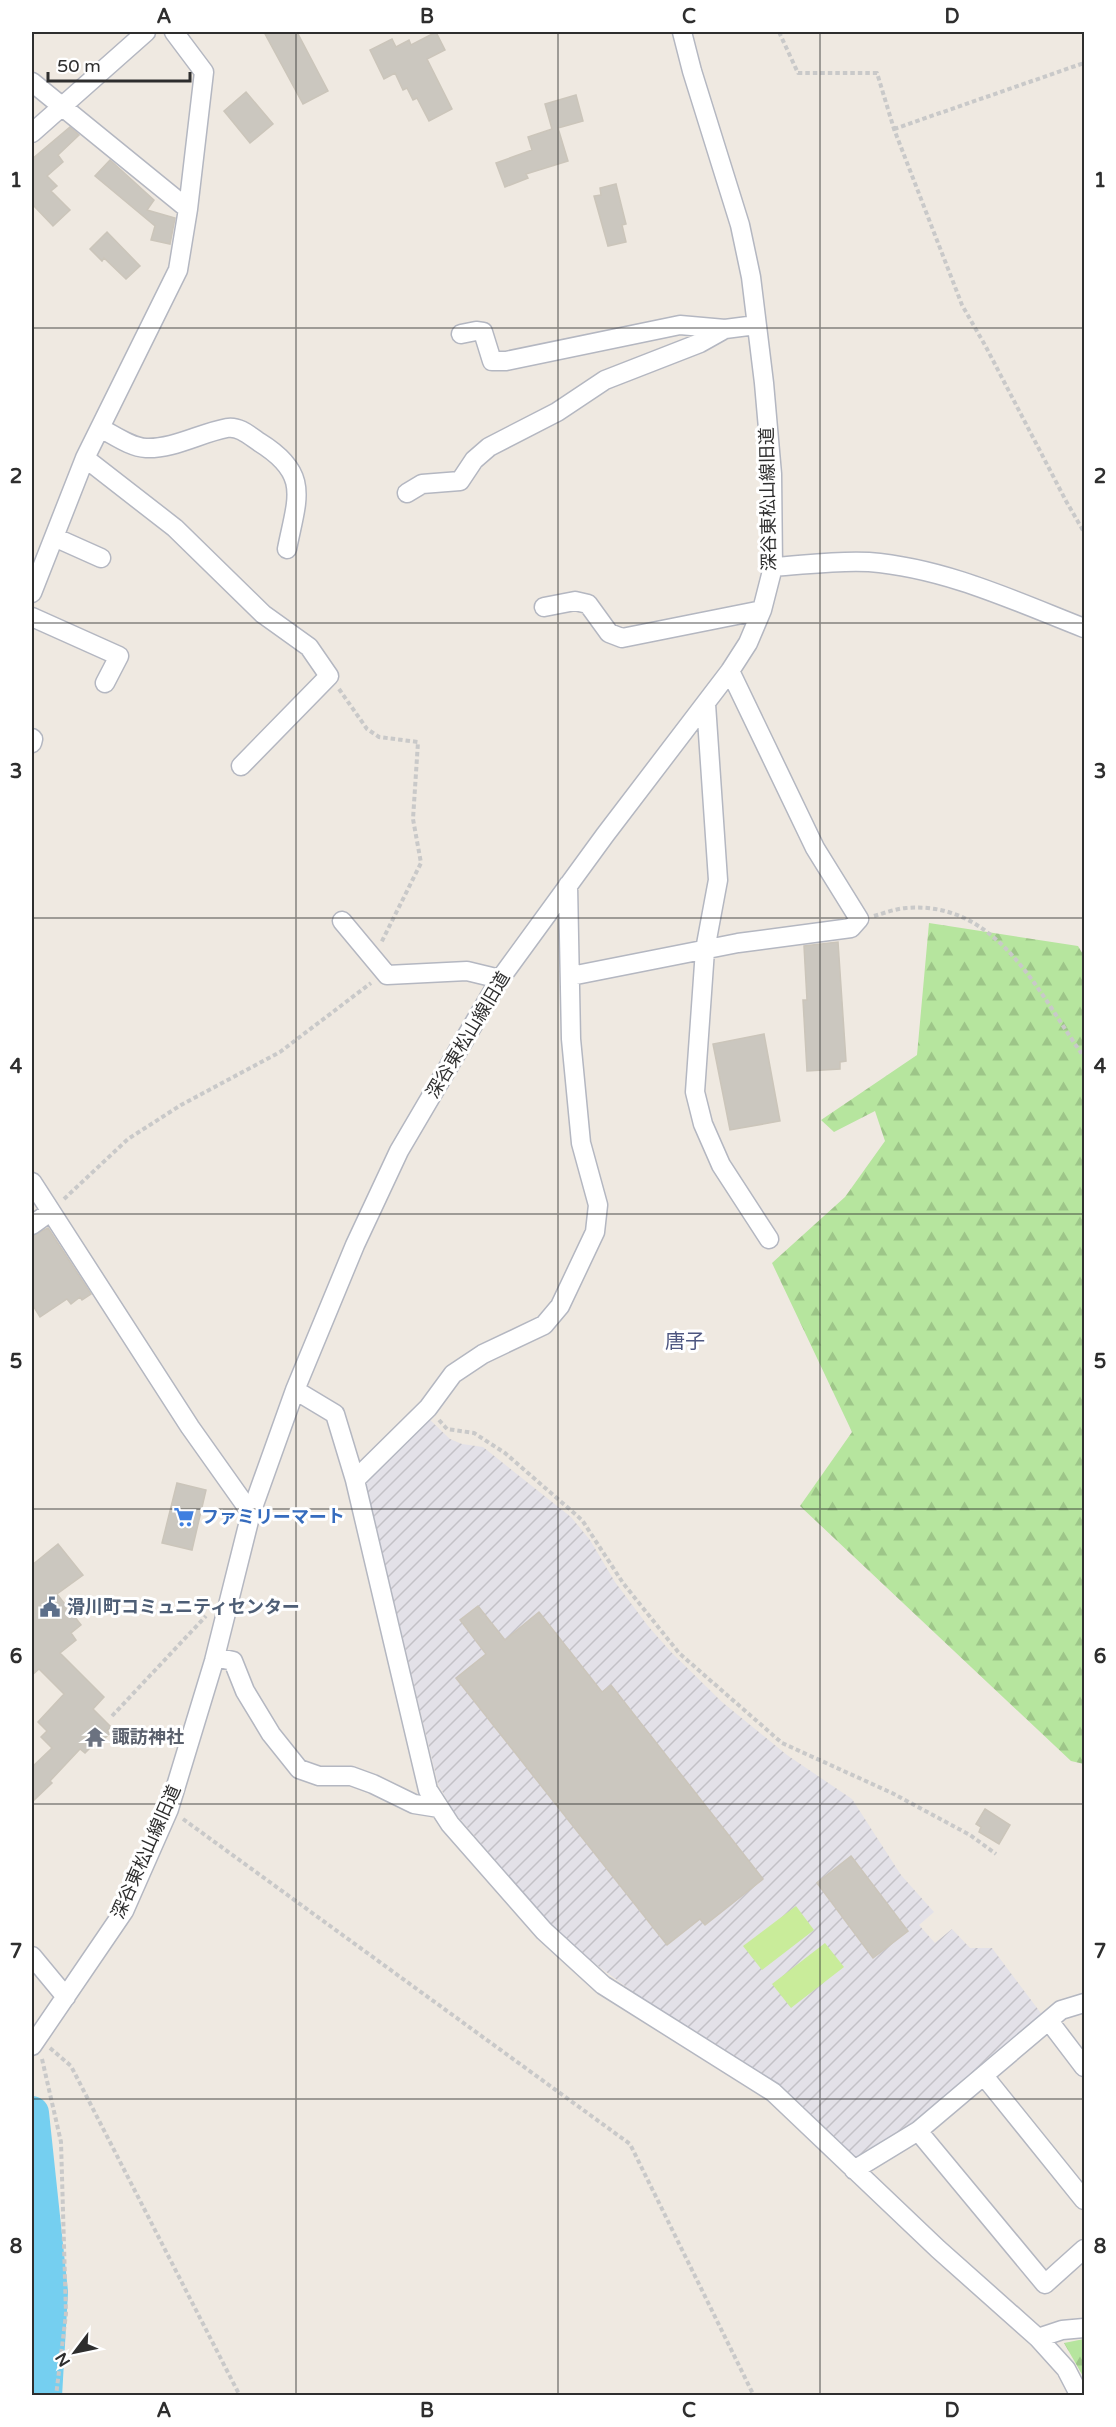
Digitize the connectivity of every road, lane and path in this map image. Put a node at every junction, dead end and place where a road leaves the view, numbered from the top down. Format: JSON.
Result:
{"nodes":[{"id":1,"x":146,"y":32,"type":"edge"},
{"id":2,"x":174,"y":32,"type":"edge"},
{"id":3,"x":682,"y":32,"type":"edge"},
{"id":4,"x":780,"y":32,"type":"edge"},
{"id":5,"x":1084,"y":63,"type":"edge"},
{"id":6,"x":32,"y":82,"type":"edge"},
{"id":7,"x":60,"y":106,"type":"junction"},
{"id":8,"x":894,"y":129,"type":"junction"},
{"id":9,"x":32,"y":133,"type":"edge"},
{"id":10,"x":188,"y":209,"type":"junction"},
{"id":11,"x":756,"y":325,"type":"junction"},
{"id":12,"x":725,"y":329,"type":"junction"},
{"id":13,"x":461,"y":334,"type":"dead end"},
{"id":14,"x":100,"y":428,"type":"junction"},
{"id":15,"x":85,"y":458,"type":"junction"},
{"id":16,"x":407,"y":493,"type":"dead end"},
{"id":17,"x":1084,"y":532,"type":"edge"},
{"id":18,"x":54,"y":537,"type":"junction"},
{"id":19,"x":287,"y":549,"type":"dead end"},
{"id":20,"x":38,"y":556,"type":"edge"},
{"id":21,"x":100,"y":558,"type":"dead end"},
{"id":22,"x":773,"y":567,"type":"junction"},
{"id":23,"x":32,"y":592,"type":"edge"},
{"id":24,"x":544,"y":607,"type":"dead end"},
{"id":25,"x":762,"y":610,"type":"junction"},
{"id":26,"x":32,"y":617,"type":"edge"},
{"id":27,"x":1084,"y":628,"type":"edge"},
{"id":28,"x":730,"y":671,"type":"junction"},
{"id":29,"x":329,"y":676,"type":"junction"},
{"id":30,"x":105,"y":683,"type":"dead end"},
{"id":31,"x":706,"y":704,"type":"junction"},
{"id":32,"x":32,"y":738,"type":"edge"},
{"id":33,"x":32,"y":742,"type":"edge"},
{"id":34,"x":241,"y":766,"type":"dead end"},
{"id":35,"x":568,"y":885,"type":"junction"},
{"id":36,"x":859,"y":919,"type":"junction"},
{"id":37,"x":342,"y":921,"type":"dead end"},
{"id":38,"x":705,"y":950,"type":"junction"},
{"id":39,"x":374,"y":958,"type":"junction"},
{"id":40,"x":387,"y":975,"type":"junction"},
{"id":41,"x":571,"y":976,"type":"junction"},
{"id":42,"x":500,"y":979,"type":"junction"},
{"id":43,"x":1084,"y":1057,"type":"edge"},
{"id":44,"x":32,"y":1182,"type":"edge"},
{"id":45,"x":50,"y":1212,"type":"junction"},
{"id":46,"x":32,"y":1225,"type":"edge"},
{"id":47,"x":769,"y":1239,"type":"dead end"},
{"id":48,"x":295,"y":1390,"type":"junction"},
{"id":49,"x":428,"y":1408,"type":"junction"},
{"id":50,"x":355,"y":1480,"type":"junction"},
{"id":51,"x":251,"y":1514,"type":"junction"},
{"id":52,"x":208,"y":1614,"type":"dead end"},
{"id":53,"x":215,"y":1657,"type":"junction"},
{"id":54,"x":112,"y":1716,"type":"dead end"},
{"id":55,"x":439,"y":1808,"type":"junction"},
{"id":56,"x":169,"y":1809,"type":"junction"},
{"id":57,"x":996,"y":1854,"type":"dead end"},
{"id":58,"x":32,"y":1956,"type":"edge"},
{"id":59,"x":66,"y":1997,"type":"junction"},
{"id":60,"x":1084,"y":2003,"type":"edge"},
{"id":61,"x":1049,"y":2021,"type":"junction"},
{"id":62,"x":34,"y":2042,"type":"edge"},
{"id":63,"x":1084,"y":2067,"type":"edge"},
{"id":64,"x":984,"y":2076,"type":"junction"},
{"id":65,"x":918,"y":2130,"type":"junction"},
{"id":66,"x":854,"y":2170,"type":"junction"},
{"id":67,"x":1084,"y":2200,"type":"edge"},
{"id":68,"x":1084,"y":2249,"type":"edge"},
{"id":69,"x":1084,"y":2328,"type":"edge"},
{"id":70,"x":1038,"y":2338,"type":"junction"},
{"id":71,"x":56,"y":2396,"type":"edge"},
{"id":72,"x":240,"y":2396,"type":"edge"},
{"id":73,"x":754,"y":2396,"type":"edge"},
{"id":74,"x":1080,"y":2396,"type":"edge"}],
"edges":[{"from":1,"to":7,"type":"street"},
{"from":2,"to":10,"type":"street"},
{"from":3,"to":11,"type":"street","name":"深谷東松山線旧道"},
{"from":4,"to":8,"type":"path"},
{"from":5,"to":8,"type":"path"},
{"from":6,"to":7,"type":"street"},
{"from":7,"to":9,"type":"street"},
{"from":7,"to":10,"type":"street"},
{"from":8,"to":17,"type":"path"},
{"from":10,"to":14,"type":"street"},
{"from":11,"to":12,"type":"street"},
{"from":11,"to":22,"type":"street","name":"深谷東松山線旧道"},
{"from":12,"to":13,"type":"street"},
{"from":12,"to":16,"type":"street"},
{"from":14,"to":15,"type":"street"},
{"from":14,"to":19,"type":"street"},
{"from":15,"to":18,"type":"street"},
{"from":15,"to":29,"type":"street"},
{"from":18,"to":20,"type":"street"},
{"from":18,"to":21,"type":"street"},
{"from":20,"to":23,"type":"street"},
{"from":22,"to":25,"type":"street","name":"深谷東松山線旧道"},
{"from":22,"to":27,"type":"street"},
{"from":24,"to":25,"type":"street"},
{"from":25,"to":28,"type":"street","name":"深谷東松山線旧道"},
{"from":26,"to":30,"type":"street"},
{"from":28,"to":31,"type":"street","name":"深谷東松山線旧道"},
{"from":28,"to":36,"type":"street"},
{"from":29,"to":34,"type":"street"},
{"from":29,"to":39,"type":"path"},
{"from":31,"to":35,"type":"street","name":"深谷東松山線旧道"},
{"from":31,"to":38,"type":"street"},
{"from":32,"to":33,"type":"street"},
{"from":35,"to":41,"type":"street"},
{"from":35,"to":42,"type":"street","name":"深谷東松山線旧道"},
{"from":36,"to":38,"type":"street"},
{"from":36,"to":43,"type":"path"},
{"from":37,"to":39,"type":"street"},
{"from":38,"to":41,"type":"street"},
{"from":38,"to":47,"type":"street"},
{"from":39,"to":40,"type":"street"},
{"from":40,"to":42,"type":"street"},
{"from":40,"to":45,"type":"path"},
{"from":41,"to":49,"type":"street"},
{"from":42,"to":48,"type":"street","name":"深谷東松山線旧道"},
{"from":44,"to":45,"type":"street"},
{"from":45,"to":46,"type":"street"},
{"from":45,"to":51,"type":"street"},
{"from":48,"to":50,"type":"street"},
{"from":48,"to":51,"type":"street","name":"深谷東松山線旧道"},
{"from":49,"to":50,"type":"street"},
{"from":49,"to":57,"type":"path"},
{"from":50,"to":55,"type":"street"},
{"from":51,"to":53,"type":"street","name":"深谷東松山線旧道"},
{"from":52,"to":54,"type":"path"},
{"from":53,"to":55,"type":"street"},
{"from":53,"to":56,"type":"street","name":"深谷東松山線旧道"},
{"from":55,"to":66,"type":"street"},
{"from":56,"to":59,"type":"street","name":"深谷東松山線旧道"},
{"from":56,"to":73,"type":"path"},
{"from":58,"to":59,"type":"street"},
{"from":59,"to":62,"type":"street","name":"深谷東松山線旧道"},
{"from":60,"to":61,"type":"street"},
{"from":61,"to":63,"type":"street"},
{"from":61,"to":64,"type":"street"},
{"from":62,"to":71,"type":"path"},
{"from":62,"to":72,"type":"path"},
{"from":64,"to":65,"type":"street"},
{"from":64,"to":67,"type":"street"},
{"from":65,"to":66,"type":"street"},
{"from":65,"to":68,"type":"street"},
{"from":66,"to":70,"type":"street"},
{"from":69,"to":70,"type":"street"},
{"from":70,"to":74,"type":"street"}]}
